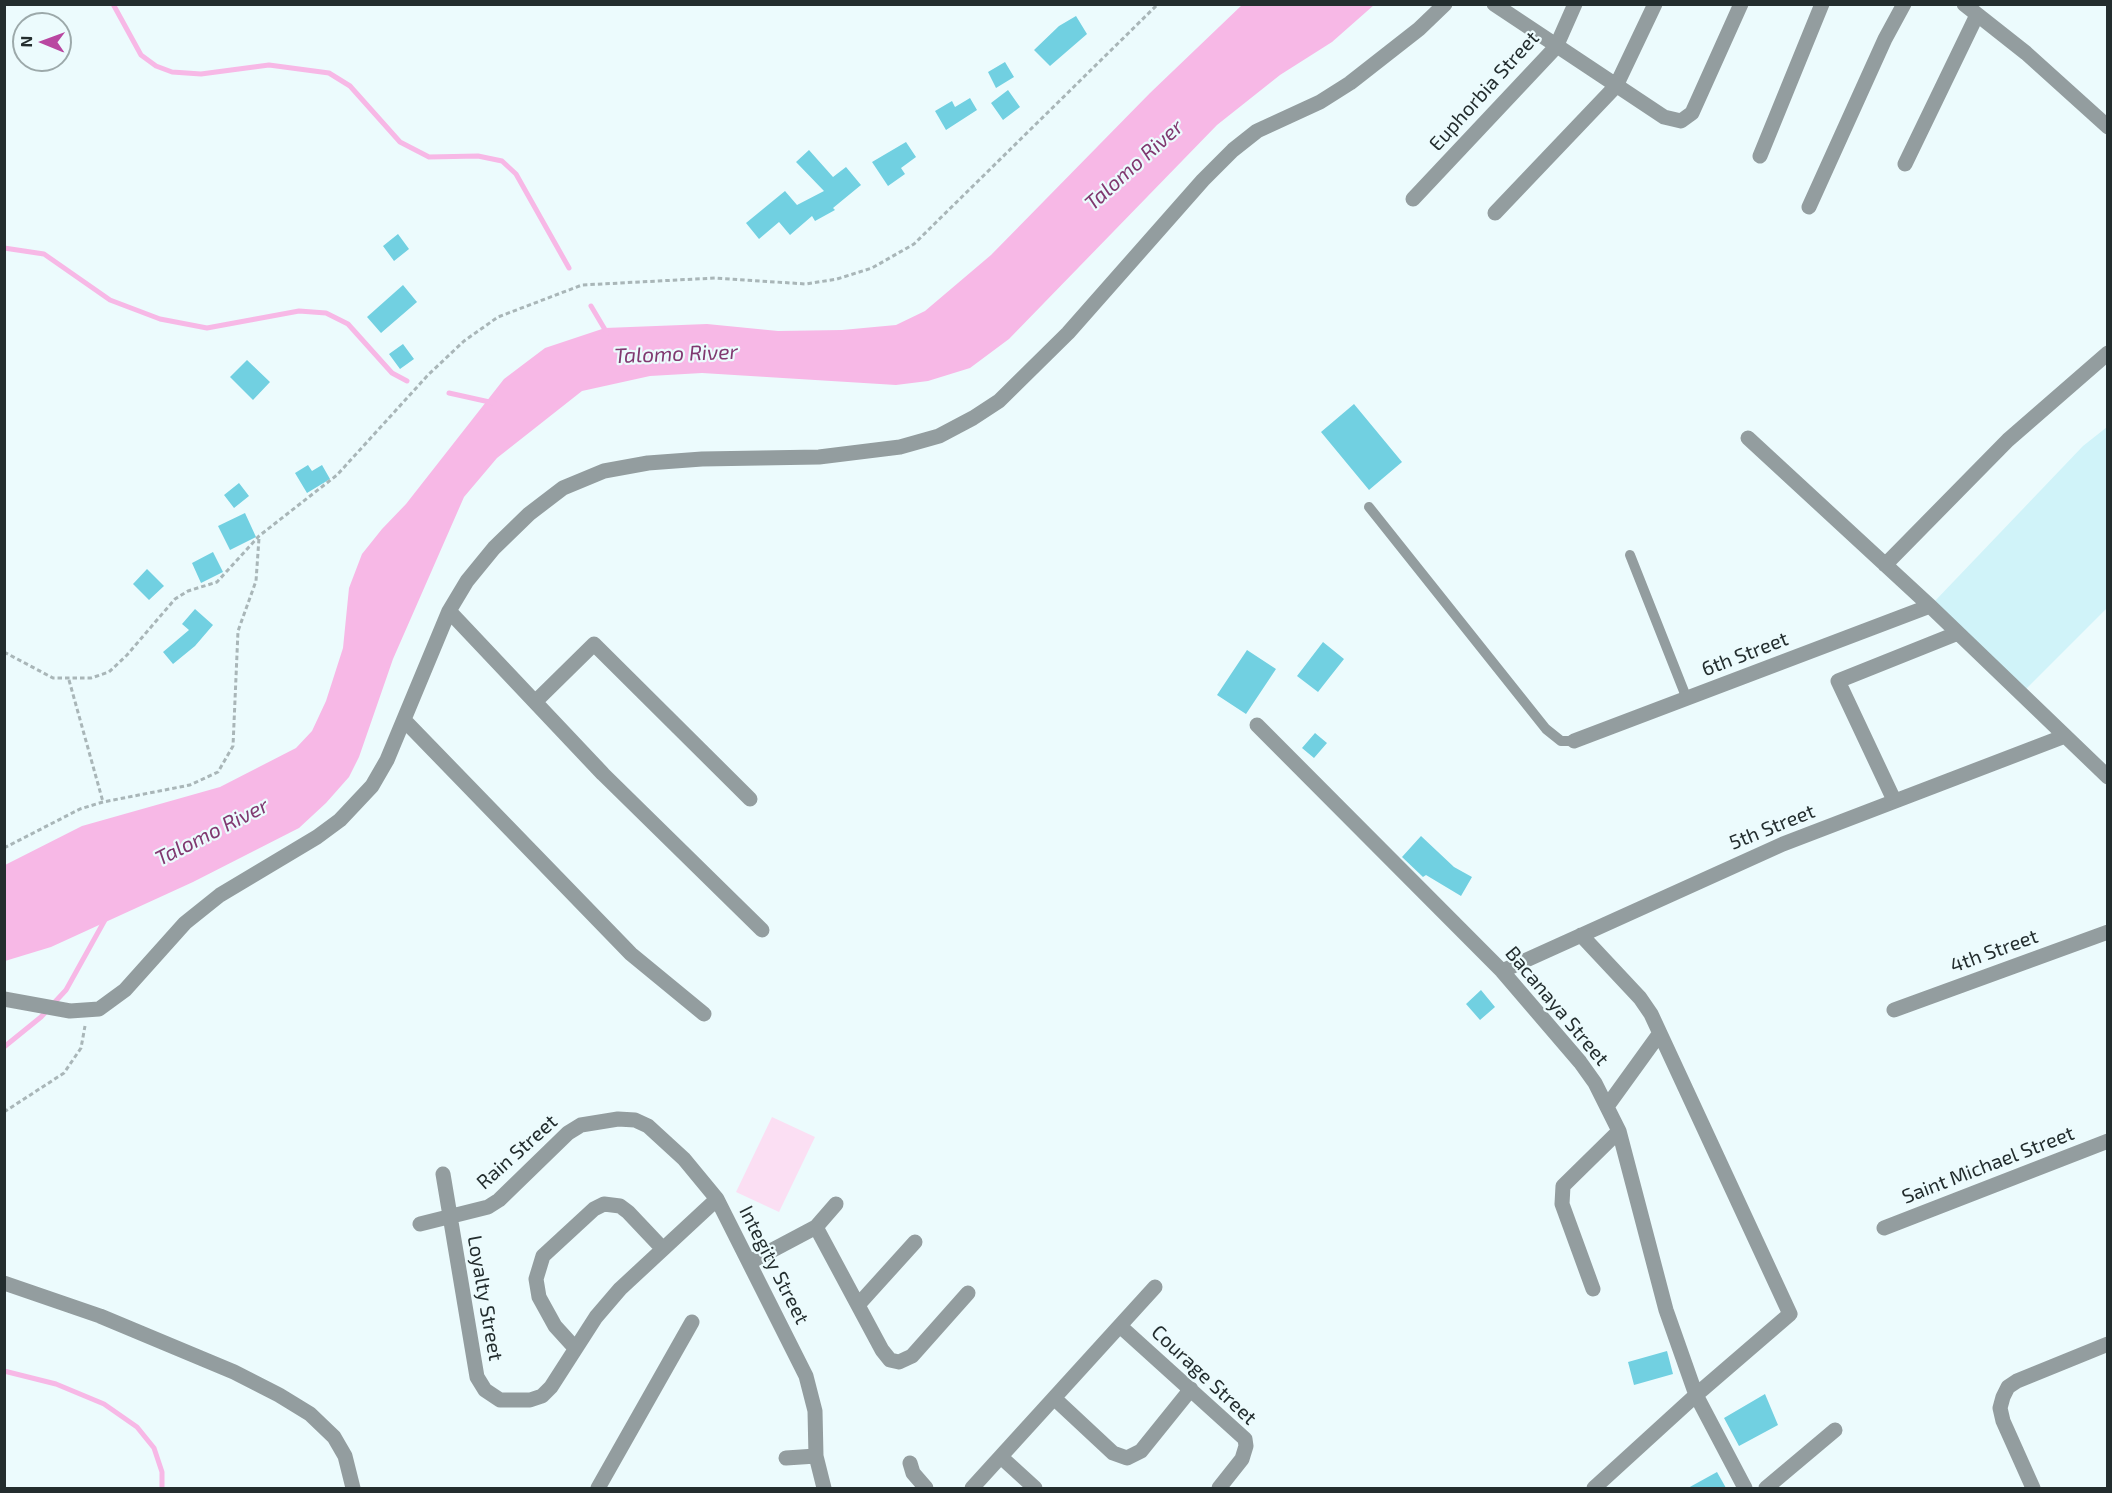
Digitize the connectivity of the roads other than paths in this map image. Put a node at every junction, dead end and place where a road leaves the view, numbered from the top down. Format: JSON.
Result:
{"nodes":[{"id":1,"x":1445,"y":4,"type":"edge"},
{"id":2,"x":1494,"y":4,"type":"edge"},
{"id":3,"x":1575,"y":4,"type":"edge"},
{"id":4,"x":1655,"y":4,"type":"edge"},
{"id":5,"x":1741,"y":4,"type":"edge"},
{"id":6,"x":1822,"y":4,"type":"edge"},
{"id":7,"x":1904,"y":4,"type":"edge"},
{"id":8,"x":1964,"y":4,"type":"edge"},
{"id":9,"x":1977,"y":15,"type":"junction"},
{"id":10,"x":1556,"y":47,"type":"junction"},
{"id":11,"x":1616,"y":86,"type":"junction"},
{"id":12,"x":2108,"y":126,"type":"edge"},
{"id":13,"x":1760,"y":156,"type":"dead end"},
{"id":14,"x":1905,"y":164,"type":"dead end"},
{"id":15,"x":1413,"y":200,"type":"dead end"},
{"id":16,"x":1809,"y":207,"type":"dead end"},
{"id":17,"x":1495,"y":213,"type":"dead end"},
{"id":18,"x":2108,"y":353,"type":"edge"},
{"id":19,"x":1748,"y":438,"type":"dead end"},
{"id":20,"x":1369,"y":507,"type":"dead end"},
{"id":21,"x":1630,"y":555,"type":"dead end"},
{"id":22,"x":1885,"y":566,"type":"junction"},
{"id":23,"x":1930,"y":606,"type":"junction"},
{"id":24,"x":449,"y":611,"type":"junction"},
{"id":25,"x":1958,"y":633,"type":"junction"},
{"id":26,"x":1686,"y":699,"type":"junction"},
{"id":27,"x":535,"y":702,"type":"junction"},
{"id":28,"x":405,"y":721,"type":"junction"},
{"id":29,"x":1257,"y":725,"type":"dead end"},
{"id":30,"x":2065,"y":736,"type":"junction"},
{"id":31,"x":1574,"y":741,"type":"joint"},
{"id":32,"x":2108,"y":777,"type":"edge"},
{"id":33,"x":750,"y":799,"type":"dead end"},
{"id":34,"x":1894,"y":800,"type":"junction"},
{"id":35,"x":762,"y":930,"type":"dead end"},
{"id":36,"x":2108,"y":932,"type":"edge"},
{"id":37,"x":1581,"y":935,"type":"junction"},
{"id":38,"x":1502,"y":971,"type":"junction"},
{"id":39,"x":10,"y":999,"type":"edge"},
{"id":40,"x":1894,"y":1010,"type":"dead end"},
{"id":41,"x":704,"y":1014,"type":"dead end"},
{"id":42,"x":1660,"y":1033,"type":"junction"},
{"id":43,"x":1608,"y":1105,"type":"junction"},
{"id":44,"x":606,"y":1119,"type":"joint"},
{"id":45,"x":1618,"y":1131,"type":"junction"},
{"id":46,"x":2108,"y":1141,"type":"edge"},
{"id":47,"x":443,"y":1174,"type":"dead end"},
{"id":48,"x":717,"y":1199,"type":"junction"},
{"id":49,"x":836,"y":1204,"type":"dead end"},
{"id":50,"x":450,"y":1217,"type":"junction"},
{"id":51,"x":420,"y":1224,"type":"dead end"},
{"id":52,"x":816,"y":1227,"type":"junction"},
{"id":53,"x":1884,"y":1228,"type":"dead end"},
{"id":54,"x":915,"y":1242,"type":"dead end"},
{"id":55,"x":663,"y":1249,"type":"junction"},
{"id":56,"x":750,"y":1262,"type":"junction"},
{"id":57,"x":4,"y":1283,"type":"edge"},
{"id":58,"x":1155,"y":1287,"type":"dead end"},
{"id":59,"x":1593,"y":1289,"type":"dead end"},
{"id":60,"x":968,"y":1293,"type":"dead end"},
{"id":61,"x":858,"y":1305,"type":"junction"},
{"id":62,"x":692,"y":1322,"type":"dead end"},
{"id":63,"x":1120,"y":1326,"type":"junction"},
{"id":64,"x":2108,"y":1344,"type":"edge"},
{"id":65,"x":575,"y":1348,"type":"junction"},
{"id":66,"x":1191,"y":1389,"type":"junction"},
{"id":67,"x":1696,"y":1395,"type":"junction"},
{"id":68,"x":1054,"y":1398,"type":"junction"},
{"id":69,"x":1835,"y":1430,"type":"dead end"},
{"id":70,"x":816,"y":1456,"type":"junction"},
{"id":71,"x":1001,"y":1457,"type":"junction"},
{"id":72,"x":786,"y":1458,"type":"dead end"},
{"id":73,"x":910,"y":1463,"type":"dead end"},
{"id":74,"x":353,"y":1488,"type":"edge"},
{"id":75,"x":598,"y":1488,"type":"edge"},
{"id":76,"x":824,"y":1488,"type":"edge"},
{"id":77,"x":926,"y":1488,"type":"edge"},
{"id":78,"x":972,"y":1488,"type":"edge"},
{"id":79,"x":1035,"y":1488,"type":"edge"},
{"id":80,"x":1219,"y":1488,"type":"edge"},
{"id":81,"x":1594,"y":1488,"type":"edge"},
{"id":82,"x":1745,"y":1488,"type":"edge"},
{"id":83,"x":1766,"y":1488,"type":"edge"},
{"id":84,"x":2033,"y":1488,"type":"edge"}],
"edges":[{"from":1,"to":24,"type":"street"},
{"from":2,"to":10,"type":"street"},
{"from":3,"to":10,"type":"street","name":"Euphorbia Street"},
{"from":4,"to":11,"type":"street"},
{"from":5,"to":11,"type":"street"},
{"from":6,"to":13,"type":"street"},
{"from":7,"to":16,"type":"street"},
{"from":8,"to":9,"type":"street"},
{"from":9,"to":12,"type":"street"},
{"from":9,"to":14,"type":"street"},
{"from":10,"to":11,"type":"street"},
{"from":10,"to":15,"type":"street","name":"Euphorbia Street"},
{"from":11,"to":17,"type":"street"},
{"from":18,"to":22,"type":"street"},
{"from":19,"to":22,"type":"street"},
{"from":20,"to":31,"type":"lane"},
{"from":21,"to":26,"type":"lane"},
{"from":22,"to":23,"type":"street"},
{"from":23,"to":25,"type":"street"},
{"from":23,"to":26,"type":"street","name":"6th Street"},
{"from":24,"to":27,"type":"street"},
{"from":24,"to":28,"type":"street"},
{"from":25,"to":30,"type":"street"},
{"from":25,"to":34,"type":"street"},
{"from":26,"to":31,"type":"street","name":"6th Street"},
{"from":27,"to":33,"type":"street"},
{"from":27,"to":35,"type":"street"},
{"from":28,"to":39,"type":"street"},
{"from":28,"to":41,"type":"street"},
{"from":29,"to":38,"type":"street","name":"Bacanaya Street"},
{"from":30,"to":32,"type":"street"},
{"from":30,"to":34,"type":"street","name":"5th Street"},
{"from":34,"to":37,"type":"street","name":"5th Street"},
{"from":36,"to":40,"type":"street","name":"4th Street"},
{"from":37,"to":38,"type":"street","name":"5th Street"},
{"from":37,"to":42,"type":"street"},
{"from":38,"to":43,"type":"street","name":"Bacanaya Street"},
{"from":42,"to":43,"type":"street"},
{"from":42,"to":67,"type":"street"},
{"from":43,"to":45,"type":"street","name":"Bacanaya Street"},
{"from":44,"to":48,"type":"street","name":"Integity Street"},
{"from":44,"to":50,"type":"street","name":"Rain Street"},
{"from":45,"to":59,"type":"street"},
{"from":45,"to":67,"type":"street","name":"Bacanaya Street"},
{"from":46,"to":53,"type":"street","name":"Saint Michael Street"},
{"from":47,"to":50,"type":"street","name":"Loyalty Street"},
{"from":48,"to":55,"type":"street","name":"Loyalty Street"},
{"from":48,"to":56,"type":"street","name":"Integity Street"},
{"from":49,"to":52,"type":"street"},
{"from":50,"to":51,"type":"street","name":"Rain Street"},
{"from":50,"to":65,"type":"street","name":"Loyalty Street"},
{"from":52,"to":56,"type":"street"},
{"from":52,"to":61,"type":"street"},
{"from":54,"to":61,"type":"street"},
{"from":55,"to":65,"type":"street","name":"Loyalty Street"},
{"from":55,"to":65,"type":"street"},
{"from":56,"to":70,"type":"street","name":"Integity Street"},
{"from":57,"to":74,"type":"street"},
{"from":58,"to":63,"type":"street"},
{"from":60,"to":61,"type":"street"},
{"from":62,"to":75,"type":"street"},
{"from":63,"to":66,"type":"street","name":"Courage Street"},
{"from":63,"to":68,"type":"street"},
{"from":64,"to":84,"type":"street"},
{"from":66,"to":68,"type":"street"},
{"from":66,"to":80,"type":"street","name":"Courage Street"},
{"from":67,"to":81,"type":"street"},
{"from":67,"to":82,"type":"street","name":"Bacanaya Street"},
{"from":68,"to":71,"type":"street"},
{"from":69,"to":83,"type":"street"},
{"from":70,"to":72,"type":"street"},
{"from":70,"to":76,"type":"street","name":"Integity Street"},
{"from":71,"to":78,"type":"street"},
{"from":71,"to":79,"type":"street"},
{"from":73,"to":77,"type":"street"}]}
